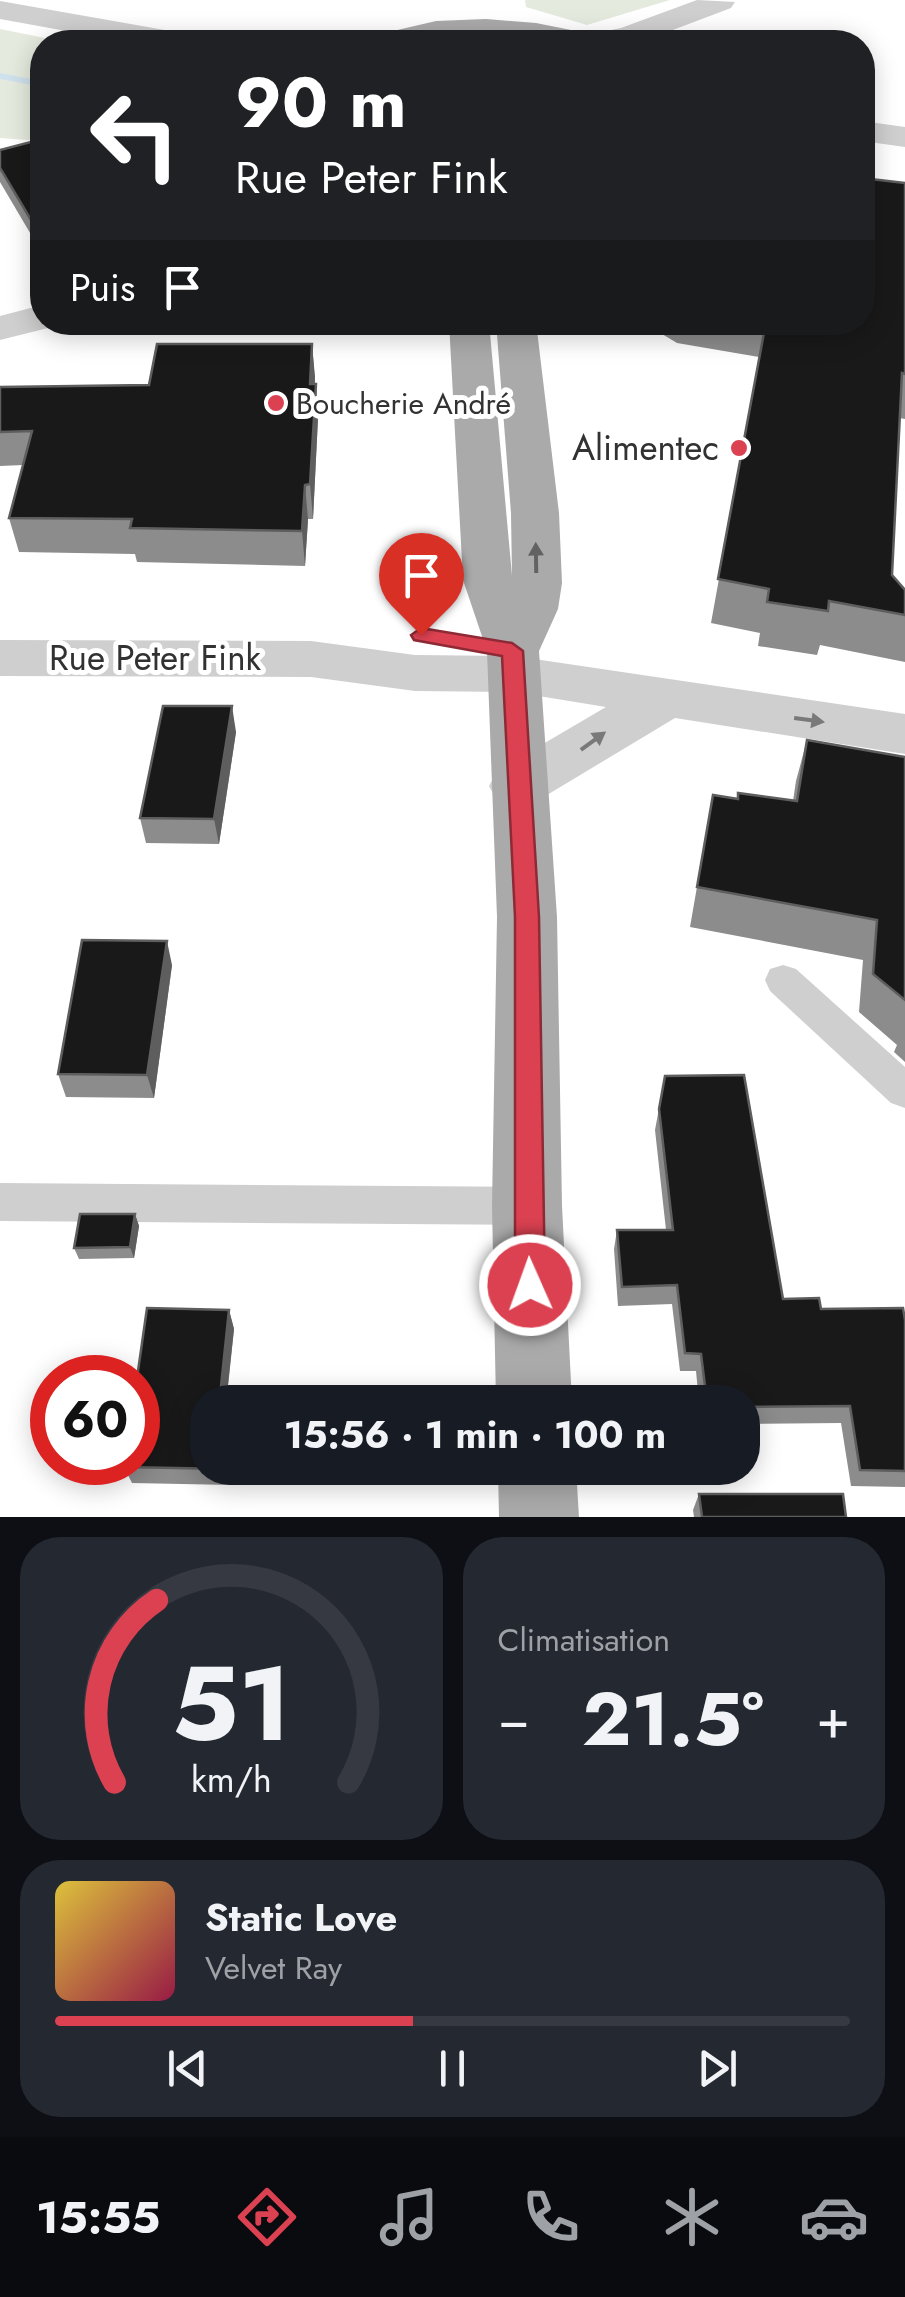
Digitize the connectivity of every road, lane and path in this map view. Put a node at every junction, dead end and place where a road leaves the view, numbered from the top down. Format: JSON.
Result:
{"nodes":[{"id":1,"x":422,"y":0,"type":"edge"},
{"id":2,"x":484,"y":0,"type":"edge"},
{"id":3,"x":722,"y":1,"type":"edge"},
{"id":4,"x":0,"y":10,"type":"edge"},
{"id":5,"x":107,"y":30,"type":"edge"},
{"id":6,"x":402,"y":30,"type":"edge"},
{"id":7,"x":454,"y":30,"type":"edge"},
{"id":8,"x":519,"y":30,"type":"joint"},
{"id":9,"x":646,"y":30,"type":"edge"},
{"id":10,"x":687,"y":30,"type":"edge"},
{"id":11,"x":875,"y":133,"type":"edge"},
{"id":12,"x":905,"y":136,"type":"edge"},
{"id":13,"x":875,"y":144,"type":"edge"},
{"id":14,"x":905,"y":145,"type":"edge"},
{"id":15,"x":470,"y":335,"type":"edge"},
{"id":16,"x":517,"y":335,"type":"edge"},
{"id":17,"x":0,"y":658,"type":"edge"},
{"id":18,"x":513,"y":663,"type":"junction"},
{"id":19,"x":669,"y":698,"type":"junction"},
{"id":20,"x":905,"y":734,"type":"edge"},
{"id":21,"x":517,"y":786,"type":"junction"},
{"id":22,"x":783,"y":980,"type":"dead end"},
{"id":23,"x":905,"y":1091,"type":"edge"},
{"id":24,"x":0,"y":1202,"type":"edge"},
{"id":25,"x":526,"y":1206,"type":"junction"},
{"id":26,"x":533,"y":1385,"type":"edge"},
{"id":27,"x":538,"y":1485,"type":"edge"},
{"id":28,"x":539,"y":1517,"type":"edge"}],
"edges":[{"from":1,"to":6,"type":"main road"},
{"from":2,"to":8,"type":"main road"},
{"from":3,"to":9,"type":"street"},
{"from":3,"to":10,"type":"street"},
{"from":4,"to":5,"type":"street"},
{"from":7,"to":8,"type":"main road"},
{"from":11,"to":12,"type":"street"},
{"from":13,"to":14,"type":"street"},
{"from":15,"to":18,"type":"main road"},
{"from":18,"to":16,"type":"main road","one_way":true},
{"from":17,"to":18,"type":"street","name":"Rue Peter Fink"},
{"from":18,"to":19,"type":"street","name":"Rue Peter Fink"},
{"from":18,"to":21,"type":"main road"},
{"from":19,"to":20,"type":"street","name":"Rue Peter Fink","one_way":true},
{"from":21,"to":19,"type":"street","one_way":true},
{"from":21,"to":25,"type":"main road"},
{"from":22,"to":23,"type":"lane"},
{"from":24,"to":25,"type":"lane"},
{"from":25,"to":26,"type":"main road"},
{"from":27,"to":28,"type":"main road"}]}
